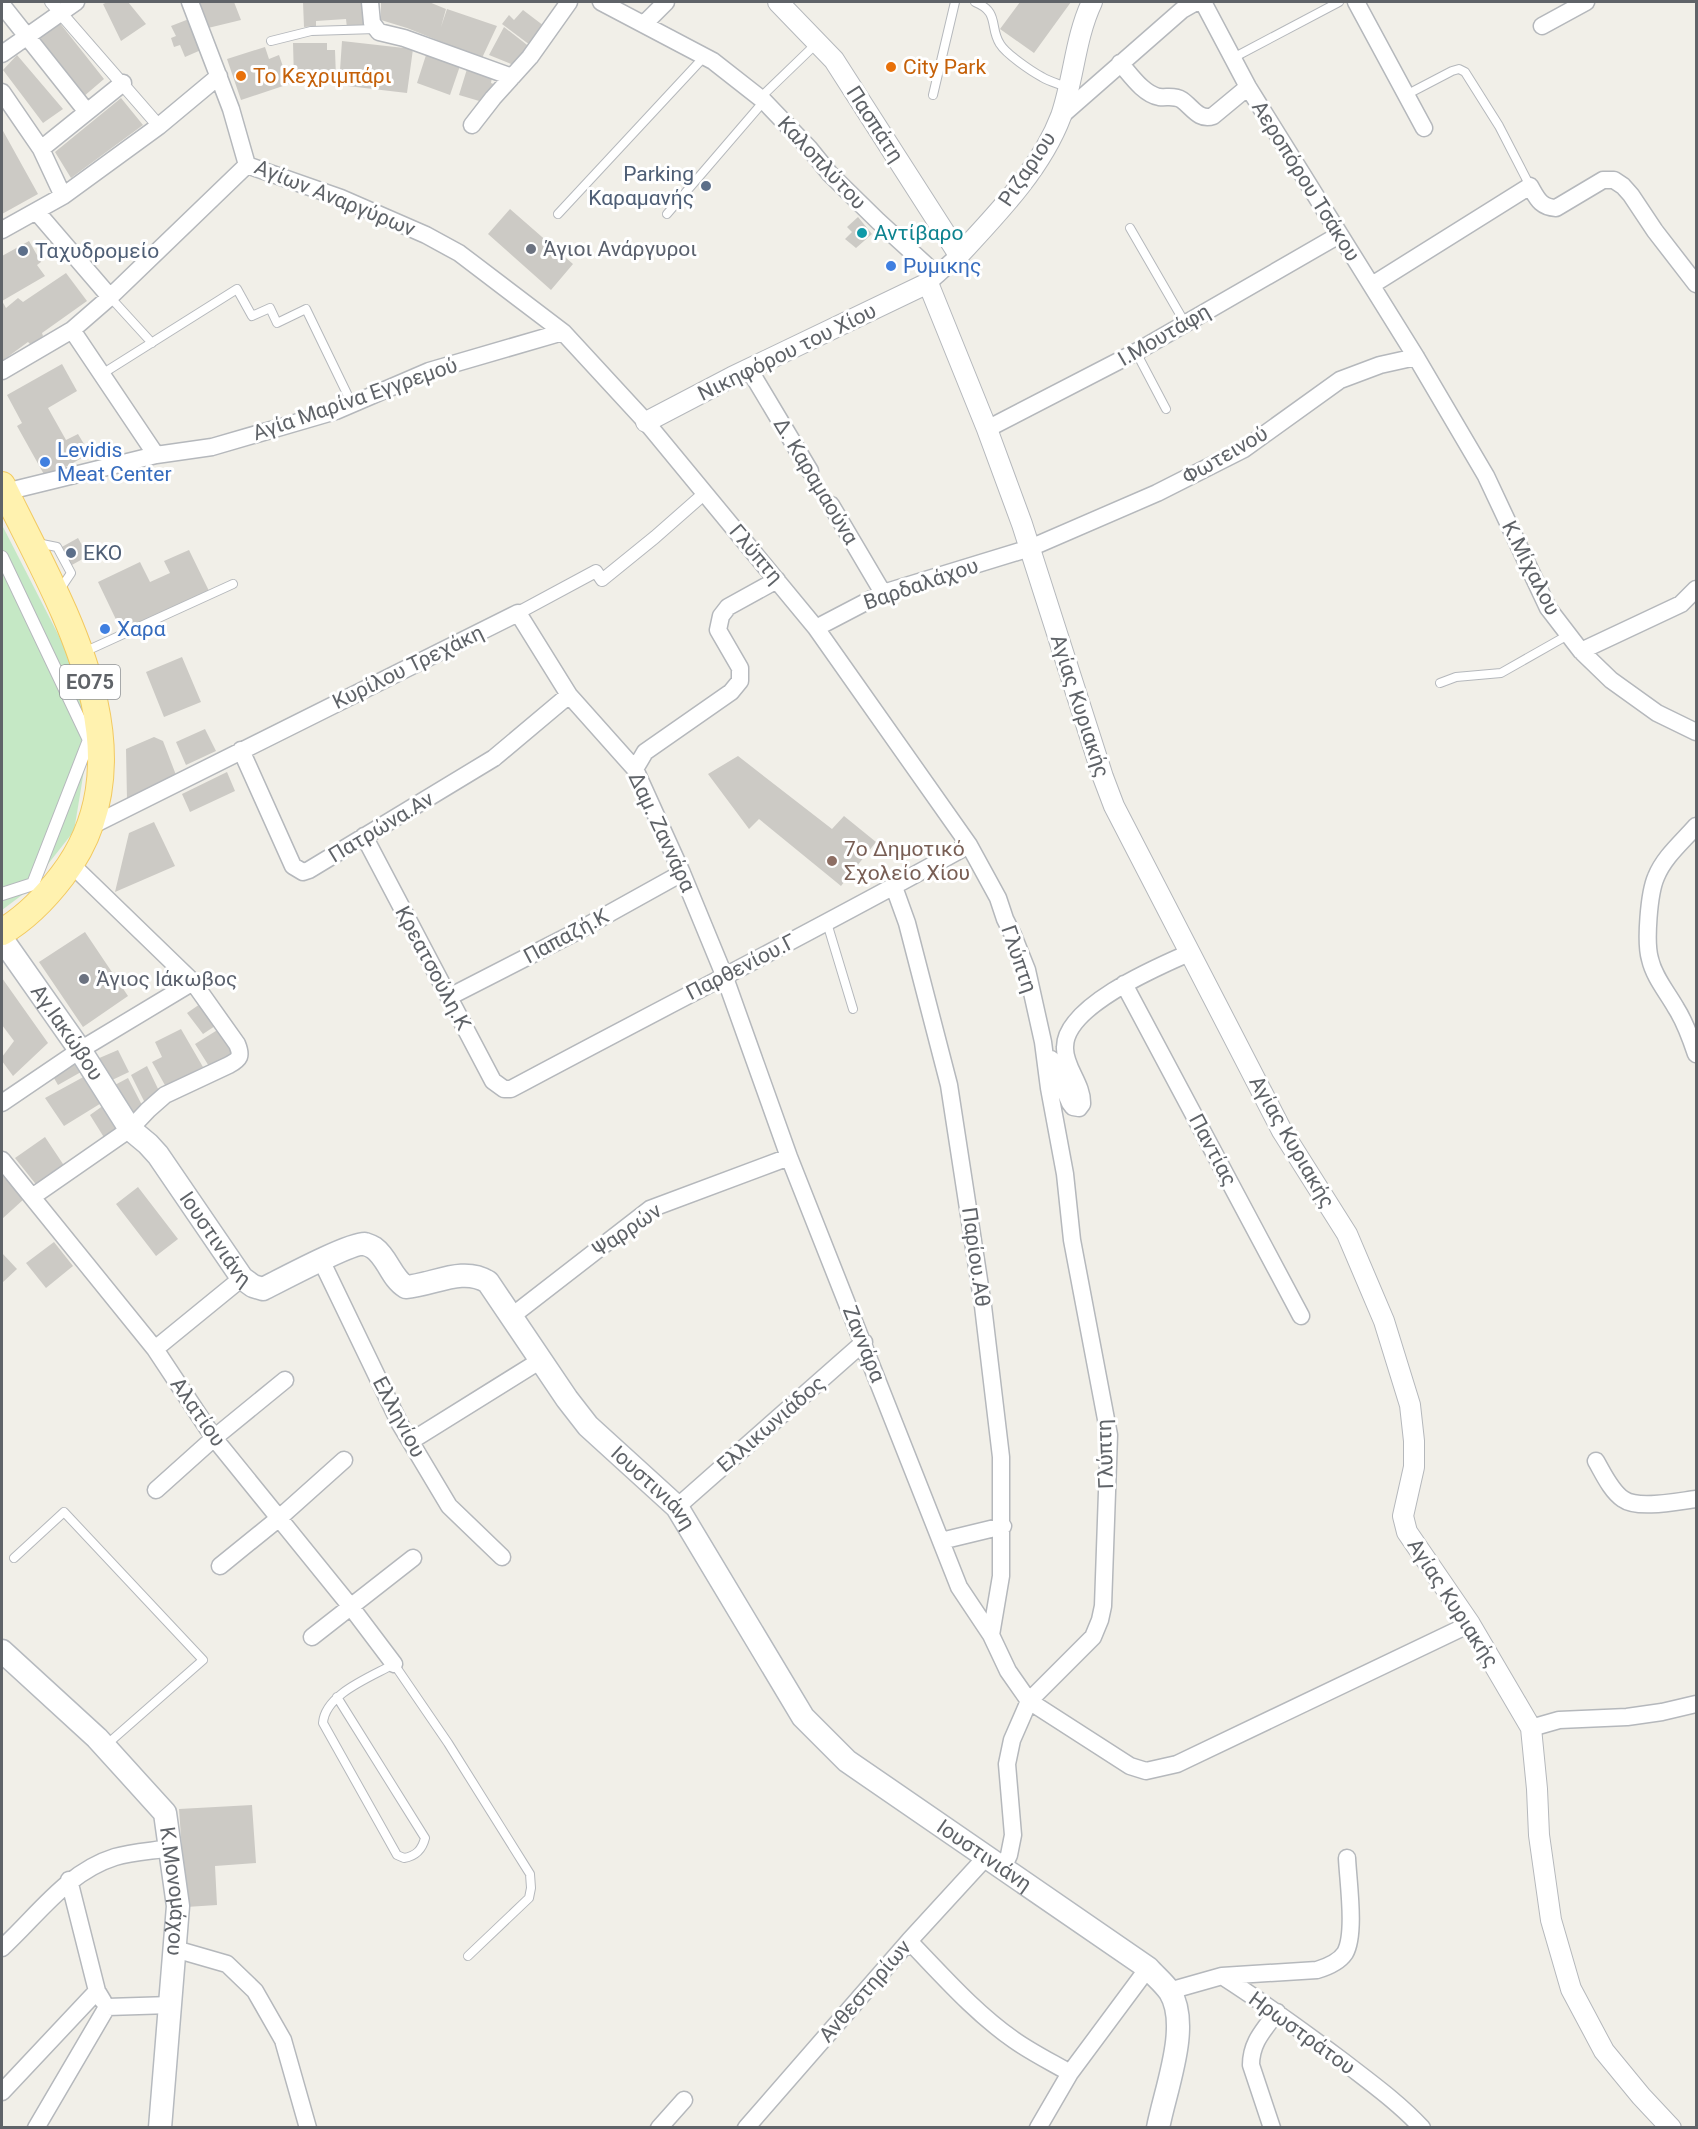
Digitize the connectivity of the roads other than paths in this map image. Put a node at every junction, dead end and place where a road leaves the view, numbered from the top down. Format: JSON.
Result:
{"nodes":[{"id":1,"x":76,"y":2,"type":"edge"},
{"id":2,"x":190,"y":2,"type":"edge"},
{"id":3,"x":370,"y":2,"type":"edge"},
{"id":4,"x":569,"y":2,"type":"edge"},
{"id":5,"x":601,"y":2,"type":"edge"},
{"id":6,"x":666,"y":2,"type":"edge"},
{"id":7,"x":778,"y":2,"type":"edge"},
{"id":8,"x":955,"y":2,"type":"edge"},
{"id":9,"x":975,"y":2,"type":"edge"},
{"id":10,"x":1092,"y":2,"type":"edge"},
{"id":11,"x":1196,"y":2,"type":"edge"},
{"id":12,"x":1203,"y":2,"type":"edge"},
{"id":13,"x":1339,"y":2,"type":"edge"},
{"id":14,"x":1356,"y":2,"type":"edge"},
{"id":15,"x":1586,"y":2,"type":"edge"},
{"id":16,"x":2,"y":5,"type":"edge"},
{"id":17,"x":55,"y":7,"type":"edge"},
{"id":18,"x":644,"y":24,"type":"junction"},
{"id":19,"x":1542,"y":26,"type":"dead end"},
{"id":20,"x":376,"y":29,"type":"junction"},
{"id":21,"x":26,"y":36,"type":"junction"},
{"id":22,"x":270,"y":41,"type":"dead end"},
{"id":23,"x":817,"y":43,"type":"junction"},
{"id":24,"x":2,"y":54,"type":"edge"},
{"id":25,"x":705,"y":57,"type":"junction"},
{"id":26,"x":1233,"y":58,"type":"junction"},
{"id":27,"x":1120,"y":63,"type":"junction"},
{"id":28,"x":219,"y":76,"type":"junction"},
{"id":29,"x":512,"y":77,"type":"junction"},
{"id":30,"x":123,"y":83,"type":"junction"},
{"id":31,"x":1248,"y":87,"type":"junction"},
{"id":32,"x":1069,"y":88,"type":"junction"},
{"id":33,"x":2,"y":92,"type":"edge"},
{"id":34,"x":933,"y":95,"type":"dead end"},
{"id":35,"x":1406,"y":95,"type":"junction"},
{"id":36,"x":762,"y":99,"type":"junction"},
{"id":37,"x":87,"y":112,"type":"junction"},
{"id":38,"x":1061,"y":116,"type":"junction"},
{"id":39,"x":472,"y":125,"type":"dead end"},
{"id":40,"x":159,"y":126,"type":"junction"},
{"id":41,"x":1424,"y":128,"type":"dead end"},
{"id":42,"x":41,"y":149,"type":"junction"},
{"id":43,"x":247,"y":165,"type":"junction"},
{"id":44,"x":1530,"y":186,"type":"junction"},
{"id":45,"x":63,"y":196,"type":"junction"},
{"id":46,"x":36,"y":211,"type":"junction"},
{"id":47,"x":558,"y":214,"type":"dead end"},
{"id":48,"x":668,"y":214,"type":"dead end"},
{"id":49,"x":1130,"y":228,"type":"dead end"},
{"id":50,"x":2,"y":230,"type":"edge"},
{"id":51,"x":1339,"y":235,"type":"junction"},
{"id":52,"x":959,"y":255,"type":"junction"},
{"id":53,"x":932,"y":279,"type":"junction"},
{"id":54,"x":1696,"y":284,"type":"edge"},
{"id":55,"x":1372,"y":285,"type":"junction"},
{"id":56,"x":110,"y":297,"type":"junction"},
{"id":57,"x":1185,"y":323,"type":"junction"},
{"id":58,"x":72,"y":330,"type":"junction"},
{"id":59,"x":564,"y":332,"type":"junction"},
{"id":60,"x":152,"y":344,"type":"junction"},
{"id":61,"x":1136,"y":352,"type":"junction"},
{"id":62,"x":1416,"y":357,"type":"junction"},
{"id":63,"x":749,"y":369,"type":"junction"},
{"id":64,"x":2,"y":371,"type":"edge"},
{"id":65,"x":102,"y":375,"type":"junction"},
{"id":66,"x":352,"y":404,"type":"junction"},
{"id":67,"x":1166,"y":409,"type":"dead end"},
{"id":68,"x":646,"y":422,"type":"junction"},
{"id":69,"x":987,"y":429,"type":"junction"},
{"id":70,"x":156,"y":455,"type":"junction"},
{"id":71,"x":810,"y":471,"type":"joint"},
{"id":72,"x":3,"y":488,"type":"edge"},
{"id":73,"x":705,"y":493,"type":"junction"},
{"id":74,"x":831,"y":506,"type":"joint"},
{"id":75,"x":1030,"y":548,"type":"junction"},
{"id":76,"x":2,"y":557,"type":"edge"},
{"id":77,"x":777,"y":580,"type":"junction"},
{"id":78,"x":233,"y":584,"type":"dead end"},
{"id":79,"x":1696,"y":589,"type":"edge"},
{"id":80,"x":882,"y":593,"type":"junction"},
{"id":81,"x":518,"y":613,"type":"junction"},
{"id":82,"x":816,"y":628,"type":"junction"},
{"id":83,"x":1568,"y":635,"type":"junction"},
{"id":84,"x":1581,"y":651,"type":"junction"},
{"id":85,"x":81,"y":653,"type":"junction"},
{"id":86,"x":1440,"y":683,"type":"dead end"},
{"id":87,"x":569,"y":695,"type":"junction"},
{"id":88,"x":1696,"y":732,"type":"edge"},
{"id":89,"x":241,"y":750,"type":"junction"},
{"id":90,"x":635,"y":769,"type":"junction"},
{"id":91,"x":91,"y":826,"type":"junction"},
{"id":92,"x":1696,"y":826,"type":"edge"},
{"id":93,"x":364,"y":836,"type":"junction"},
{"id":94,"x":969,"y":845,"type":"junction"},
{"id":95,"x":71,"y":864,"type":"junction"},
{"id":96,"x":682,"y":873,"type":"junction"},
{"id":97,"x":894,"y":887,"type":"junction"},
{"id":98,"x":2,"y":894,"type":"edge"},
{"id":99,"x":827,"y":923,"type":"junction"},
{"id":100,"x":2,"y":932,"type":"edge"},
{"id":101,"x":2,"y":939,"type":"edge"},
{"id":102,"x":1189,"y":953,"type":"junction"},
{"id":103,"x":724,"y":975,"type":"junction"},
{"id":104,"x":193,"y":982,"type":"junction"},
{"id":105,"x":1124,"y":984,"type":"junction"},
{"id":106,"x":449,"y":997,"type":"junction"},
{"id":107,"x":853,"y":1009,"type":"dead end"},
{"id":108,"x":1043,"y":1042,"type":"junction"},
{"id":109,"x":80,"y":1050,"type":"junction"},
{"id":110,"x":1696,"y":1054,"type":"edge"},
{"id":111,"x":511,"y":1089,"type":"joint"},
{"id":112,"x":2,"y":1103,"type":"edge"},
{"id":113,"x":130,"y":1130,"type":"junction"},
{"id":114,"x":789,"y":1157,"type":"junction"},
{"id":115,"x":2,"y":1160,"type":"edge"},
{"id":116,"x":32,"y":1197,"type":"junction"},
{"id":117,"x":321,"y":1260,"type":"junction"},
{"id":118,"x":242,"y":1278,"type":"junction"},
{"id":119,"x":513,"y":1316,"type":"junction"},
{"id":120,"x":1301,"y":1316,"type":"dead end"},
{"id":121,"x":864,"y":1342,"type":"junction"},
{"id":122,"x":155,"y":1349,"type":"junction"},
{"id":123,"x":541,"y":1360,"type":"junction"},
{"id":124,"x":285,"y":1380,"type":"dead end"},
{"id":125,"x":214,"y":1438,"type":"junction"},
{"id":126,"x":411,"y":1441,"type":"junction"},
{"id":127,"x":344,"y":1460,"type":"dead end"},
{"id":128,"x":1596,"y":1461,"type":"dead end"},
{"id":129,"x":156,"y":1490,"type":"dead end"},
{"id":130,"x":1696,"y":1499,"type":"edge"},
{"id":131,"x":677,"y":1507,"type":"junction"},
{"id":132,"x":278,"y":1519,"type":"junction"},
{"id":133,"x":1003,"y":1526,"type":"junction"},
{"id":134,"x":941,"y":1541,"type":"junction"},
{"id":135,"x":502,"y":1557,"type":"dead end"},
{"id":136,"x":14,"y":1558,"type":"dead end"},
{"id":137,"x":413,"y":1558,"type":"dead end"},
{"id":138,"x":220,"y":1566,"type":"dead end"},
{"id":139,"x":351,"y":1606,"type":"junction"},
{"id":140,"x":1470,"y":1624,"type":"junction"},
{"id":141,"x":991,"y":1635,"type":"junction"},
{"id":142,"x":312,"y":1637,"type":"dead end"},
{"id":143,"x":2,"y":1651,"type":"edge"},
{"id":144,"x":394,"y":1664,"type":"junction"},
{"id":145,"x":337,"y":1697,"type":"junction"},
{"id":146,"x":1029,"y":1701,"type":"junction"},
{"id":147,"x":1696,"y":1704,"type":"edge"},
{"id":148,"x":1531,"y":1728,"type":"junction"},
{"id":149,"x":105,"y":1746,"type":"junction"},
{"id":150,"x":170,"y":1848,"type":"junction"},
{"id":151,"x":1347,"y":1858,"type":"dead end"},
{"id":152,"x":995,"y":1862,"type":"junction"},
{"id":153,"x":69,"y":1880,"type":"junction"},
{"id":154,"x":909,"y":1941,"type":"junction"},
{"id":155,"x":2,"y":1948,"type":"edge"},
{"id":156,"x":175,"y":1949,"type":"junction"},
{"id":157,"x":468,"y":1956,"type":"dead end"},
{"id":158,"x":1148,"y":1968,"type":"junction"},
{"id":159,"x":1222,"y":1976,"type":"junction"},
{"id":160,"x":97,"y":1991,"type":"junction"},
{"id":161,"x":1169,"y":1991,"type":"junction"},
{"id":162,"x":171,"y":2005,"type":"junction"},
{"id":163,"x":107,"y":2007,"type":"junction"},
{"id":164,"x":1277,"y":2012,"type":"junction"},
{"id":165,"x":1070,"y":2073,"type":"junction"},
{"id":166,"x":2,"y":2092,"type":"edge"},
{"id":167,"x":684,"y":2100,"type":"dead end"},
{"id":168,"x":36,"y":2127,"type":"edge"},
{"id":169,"x":160,"y":2127,"type":"edge"},
{"id":170,"x":308,"y":2127,"type":"edge"},
{"id":171,"x":659,"y":2127,"type":"edge"},
{"id":172,"x":746,"y":2127,"type":"edge"},
{"id":173,"x":1038,"y":2127,"type":"edge"},
{"id":174,"x":1158,"y":2127,"type":"edge"},
{"id":175,"x":1272,"y":2127,"type":"edge"},
{"id":176,"x":1422,"y":2127,"type":"edge"},
{"id":177,"x":1671,"y":2127,"type":"edge"}],
"edges":[{"from":1,"to":17,"type":"street"},
{"from":2,"to":28,"type":"street","name":"Αγίων Αναργύρων"},
{"from":3,"to":20,"type":"street"},
{"from":4,"to":29,"type":"street"},
{"from":5,"to":18,"type":"street","name":"Καλοπλύτου"},
{"from":6,"to":18,"type":"street"},
{"from":7,"to":23,"type":"street","name":"Πασπάτη"},
{"from":8,"to":34,"type":"lane"},
{"from":9,"to":32,"type":"lane"},
{"from":10,"to":32,"type":"street","name":"Ριζαριου"},
{"from":11,"to":27,"type":"street"},
{"from":12,"to":26,"type":"street","name":"Αεροπόρου Τσάκου"},
{"from":13,"to":26,"type":"lane"},
{"from":14,"to":35,"type":"street"},
{"from":15,"to":19,"type":"street"},
{"from":16,"to":21,"type":"street"},
{"from":17,"to":21,"type":"street"},
{"from":17,"to":30,"type":"street"},
{"from":18,"to":25,"type":"street","name":"Καλοπλύτου"},
{"from":20,"to":22,"type":"lane"},
{"from":20,"to":29,"type":"street"},
{"from":21,"to":24,"type":"street"},
{"from":21,"to":37,"type":"street"},
{"from":23,"to":36,"type":"lane"},
{"from":23,"to":52,"type":"street","name":"Πασπάτη"},
{"from":25,"to":36,"type":"street","name":"Καλοπλύτου"},
{"from":25,"to":47,"type":"lane"},
{"from":26,"to":31,"type":"street","name":"Αεροπόρου Τσάκου"},
{"from":27,"to":31,"type":"street"},
{"from":27,"to":38,"type":"street"},
{"from":28,"to":40,"type":"street"},
{"from":28,"to":43,"type":"street","name":"Αγίων Αναργύρων"},
{"from":29,"to":39,"type":"street"},
{"from":30,"to":37,"type":"street"},
{"from":30,"to":40,"type":"street"},
{"from":31,"to":51,"type":"street","name":"Αεροπόρου Τσάκου"},
{"from":32,"to":38,"type":"street","name":"Ριζαριου"},
{"from":33,"to":42,"type":"street"},
{"from":35,"to":41,"type":"street"},
{"from":35,"to":44,"type":"lane"},
{"from":36,"to":48,"type":"lane"},
{"from":36,"to":53,"type":"street","name":"Καλοπλύτου"},
{"from":37,"to":42,"type":"street"},
{"from":38,"to":52,"type":"street","name":"Ριζαριου"},
{"from":40,"to":45,"type":"street"},
{"from":42,"to":45,"type":"street"},
{"from":43,"to":56,"type":"street"},
{"from":43,"to":59,"type":"street","name":"Αγίων Αναργύρων"},
{"from":44,"to":54,"type":"street"},
{"from":44,"to":55,"type":"street"},
{"from":45,"to":46,"type":"street"},
{"from":46,"to":50,"type":"street"},
{"from":46,"to":56,"type":"street"},
{"from":49,"to":57,"type":"lane"},
{"from":51,"to":55,"type":"street","name":"Αεροπόρου Τσάκου"},
{"from":51,"to":57,"type":"street","name":"Ι.Μουτάφη"},
{"from":52,"to":53,"type":"street"},
{"from":53,"to":63,"type":"street","name":"Νικηφόρου του Χίου"},
{"from":53,"to":69,"type":"street","name":"Καλοπλύτου"},
{"from":55,"to":62,"type":"street","name":"Αεροπόρου Τσάκου"},
{"from":56,"to":58,"type":"street"},
{"from":56,"to":60,"type":"lane"},
{"from":57,"to":61,"type":"street","name":"Ι.Μουτάφη"},
{"from":58,"to":64,"type":"street"},
{"from":58,"to":65,"type":"street"},
{"from":59,"to":66,"type":"street","name":"Αγία Μαρίνα Εγγρεμού"},
{"from":59,"to":68,"type":"street","name":"Γλύπτη"},
{"from":60,"to":65,"type":"lane"},
{"from":60,"to":66,"type":"lane"},
{"from":61,"to":67,"type":"lane"},
{"from":61,"to":69,"type":"street","name":"Ι.Μουτάφη"},
{"from":62,"to":75,"type":"street","name":"Φωτεινού"},
{"from":62,"to":83,"type":"street","name":"Κ.Μίχαλου"},
{"from":63,"to":68,"type":"street","name":"Νικηφόρου του Χίου"},
{"from":63,"to":71,"type":"street","name":"Δ. Καραμαούνα"},
{"from":65,"to":70,"type":"street"},
{"from":66,"to":70,"type":"street","name":"Αγία Μαρίνα Εγγρεμού"},
{"from":68,"to":73,"type":"street","name":"Γλύπτη"},
{"from":69,"to":75,"type":"street","name":"Καλοπλύτου"},
{"from":70,"to":72,"type":"street","name":"Αγία Μαρίνα Εγγρεμού"},
{"from":71,"to":74,"type":"lane","name":"Δ. Καραμαούνα"},
{"from":72,"to":85,"type":"main road","number":"ΕΟ75"},
{"from":73,"to":77,"type":"street","name":"Γλύπτη"},
{"from":73,"to":81,"type":"street","name":"Κυρίλου Τρεχάκη"},
{"from":74,"to":80,"type":"street","name":"Δ. Καραμαούνα"},
{"from":75,"to":80,"type":"street","name":"Βαρδαλάχου"},
{"from":75,"to":102,"type":"street","name":"Αγίας Κυριακής"},
{"from":76,"to":98,"type":"street"},
{"from":77,"to":82,"type":"street","name":"Γλύπτη"},
{"from":77,"to":90,"type":"street"},
{"from":78,"to":85,"type":"lane"},
{"from":79,"to":84,"type":"street"},
{"from":80,"to":82,"type":"street","name":"Βαρδαλάχου"},
{"from":81,"to":87,"type":"street","name":"Δαμ. Ζαννάρα"},
{"from":81,"to":89,"type":"street","name":"Κυρίλου Τρεχάκη"},
{"from":82,"to":94,"type":"street","name":"Γλύπτη"},
{"from":83,"to":84,"type":"street","name":"Κ.Μίχαλου"},
{"from":83,"to":86,"type":"lane"},
{"from":84,"to":88,"type":"street","name":"Κ.Μίχαλου"},
{"from":85,"to":91,"type":"main road","number":"ΕΟ75"},
{"from":87,"to":90,"type":"street","name":"Δαμ. Ζαννάρα"},
{"from":87,"to":93,"type":"street","name":"Πατρώνα.Αν"},
{"from":89,"to":91,"type":"street","name":"Κυρίλου Τρεχάκη"},
{"from":89,"to":93,"type":"street","name":"Πατρώνα.Αν"},
{"from":90,"to":96,"type":"street","name":"Δαμ. Ζαννάρα"},
{"from":91,"to":95,"type":"main road","number":"ΕΟ75"},
{"from":92,"to":110,"type":"street"},
{"from":93,"to":106,"type":"street","name":"Κρεατσούλη.Κ"},
{"from":94,"to":97,"type":"street","name":"Παρθενίου.Γ"},
{"from":94,"to":108,"type":"street","name":"Γλύπτη"},
{"from":95,"to":100,"type":"main road","number":"ΕΟ75"},
{"from":95,"to":104,"type":"street"},
{"from":96,"to":103,"type":"street","name":"Δαμ. Ζαννάρα"},
{"from":96,"to":106,"type":"street","name":"Παπαζή.Κ"},
{"from":97,"to":99,"type":"street","name":"Παρθενίου.Γ"},
{"from":97,"to":133,"type":"street","name":"Παρίου.Αθ"},
{"from":99,"to":103,"type":"street","name":"Παρθενίου.Γ"},
{"from":99,"to":107,"type":"lane"},
{"from":101,"to":109,"type":"main road","name":"Αγ.Ιακώβου"},
{"from":102,"to":105,"type":"street"},
{"from":102,"to":140,"type":"street","name":"Αγίας Κυριακής"},
{"from":103,"to":111,"type":"street","name":"Παρθενίου.Γ"},
{"from":103,"to":114,"type":"street","name":"Ζαννάρα"},
{"from":104,"to":109,"type":"street"},
{"from":104,"to":113,"type":"street"},
{"from":105,"to":108,"type":"street"},
{"from":105,"to":120,"type":"street","name":"Παντίας"},
{"from":106,"to":111,"type":"street","name":"Κρεατσούλη.Κ"},
{"from":108,"to":146,"type":"street","name":"Γλύπτη"},
{"from":109,"to":112,"type":"street"},
{"from":109,"to":113,"type":"main road","name":"Αγ.Ιακώβου"},
{"from":113,"to":116,"type":"street"},
{"from":113,"to":118,"type":"main road","name":"Ιουστινιάνη"},
{"from":114,"to":119,"type":"street","name":"Ψαρρών"},
{"from":114,"to":121,"type":"street","name":"Ζαννάρα"},
{"from":115,"to":116,"type":"street","name":"Αλατίου"},
{"from":116,"to":122,"type":"street","name":"Αλατίου"},
{"from":117,"to":118,"type":"main road","name":"Ιουστινιάνη"},
{"from":117,"to":119,"type":"main road","name":"Ιουστινιάνη"},
{"from":117,"to":126,"type":"street","name":"Ελληνίου"},
{"from":118,"to":122,"type":"street"},
{"from":119,"to":123,"type":"main road","name":"Ιουστινιάνη"},
{"from":121,"to":131,"type":"street","name":"Ελλικωνιάδος"},
{"from":121,"to":134,"type":"street","name":"Ζαννάρα"},
{"from":122,"to":125,"type":"street","name":"Αλατίου"},
{"from":123,"to":126,"type":"street"},
{"from":123,"to":131,"type":"main road","name":"Ιουστινιάνη"},
{"from":124,"to":125,"type":"street"},
{"from":125,"to":129,"type":"street"},
{"from":125,"to":132,"type":"street","name":"Αλατίου"},
{"from":126,"to":135,"type":"street","name":"Ελληνίου"},
{"from":127,"to":132,"type":"street"},
{"from":128,"to":130,"type":"street"},
{"from":131,"to":152,"type":"main road","name":"Ιουστινιάνη"},
{"from":132,"to":138,"type":"street"},
{"from":132,"to":139,"type":"street","name":"Αλατίου"},
{"from":133,"to":134,"type":"street"},
{"from":133,"to":141,"type":"street","name":"Παρίου.Αθ"},
{"from":134,"to":141,"type":"street","name":"Ζαννάρα"},
{"from":136,"to":149,"type":"lane"},
{"from":137,"to":139,"type":"street"},
{"from":139,"to":142,"type":"street"},
{"from":139,"to":144,"type":"street","name":"Αλατίου"},
{"from":140,"to":146,"type":"street"},
{"from":140,"to":148,"type":"street","name":"Αγίας Κυριακής"},
{"from":141,"to":146,"type":"street","name":"Ζαννάρα"},
{"from":143,"to":149,"type":"main road","name":"Κ.Μονομάχου"},
{"from":144,"to":145,"type":"lane"},
{"from":144,"to":157,"type":"lane"},
{"from":145,"to":145,"type":"lane"},
{"from":146,"to":152,"type":"street"},
{"from":147,"to":148,"type":"street"},
{"from":148,"to":177,"type":"street"},
{"from":149,"to":150,"type":"main road","name":"Κ.Μονομάχου"},
{"from":150,"to":153,"type":"street"},
{"from":150,"to":156,"type":"main road","name":"Κ.Μονομάχου"},
{"from":151,"to":159,"type":"street"},
{"from":152,"to":154,"type":"street","name":"Ανθεστηρίων"},
{"from":152,"to":158,"type":"main road","name":"Ιουστινιάνη"},
{"from":153,"to":155,"type":"street"},
{"from":153,"to":160,"type":"street"},
{"from":154,"to":165,"type":"street"},
{"from":154,"to":172,"type":"street","name":"Ανθεστηρίων"},
{"from":156,"to":162,"type":"main road","name":"Κ.Μονομάχου"},
{"from":156,"to":170,"type":"street"},
{"from":158,"to":161,"type":"main road","name":"Ιουστινιάνη"},
{"from":158,"to":165,"type":"street"},
{"from":159,"to":161,"type":"street"},
{"from":159,"to":164,"type":"street","name":"Ηρωστράτου"},
{"from":160,"to":163,"type":"street"},
{"from":160,"to":166,"type":"street"},
{"from":161,"to":174,"type":"main road"},
{"from":162,"to":163,"type":"street"},
{"from":162,"to":169,"type":"main road","name":"Κ.Μονομάχου"},
{"from":163,"to":168,"type":"street"},
{"from":164,"to":175,"type":"street"},
{"from":164,"to":176,"type":"street","name":"Ηρωστράτου"},
{"from":165,"to":173,"type":"street"},
{"from":167,"to":171,"type":"street"}]}
